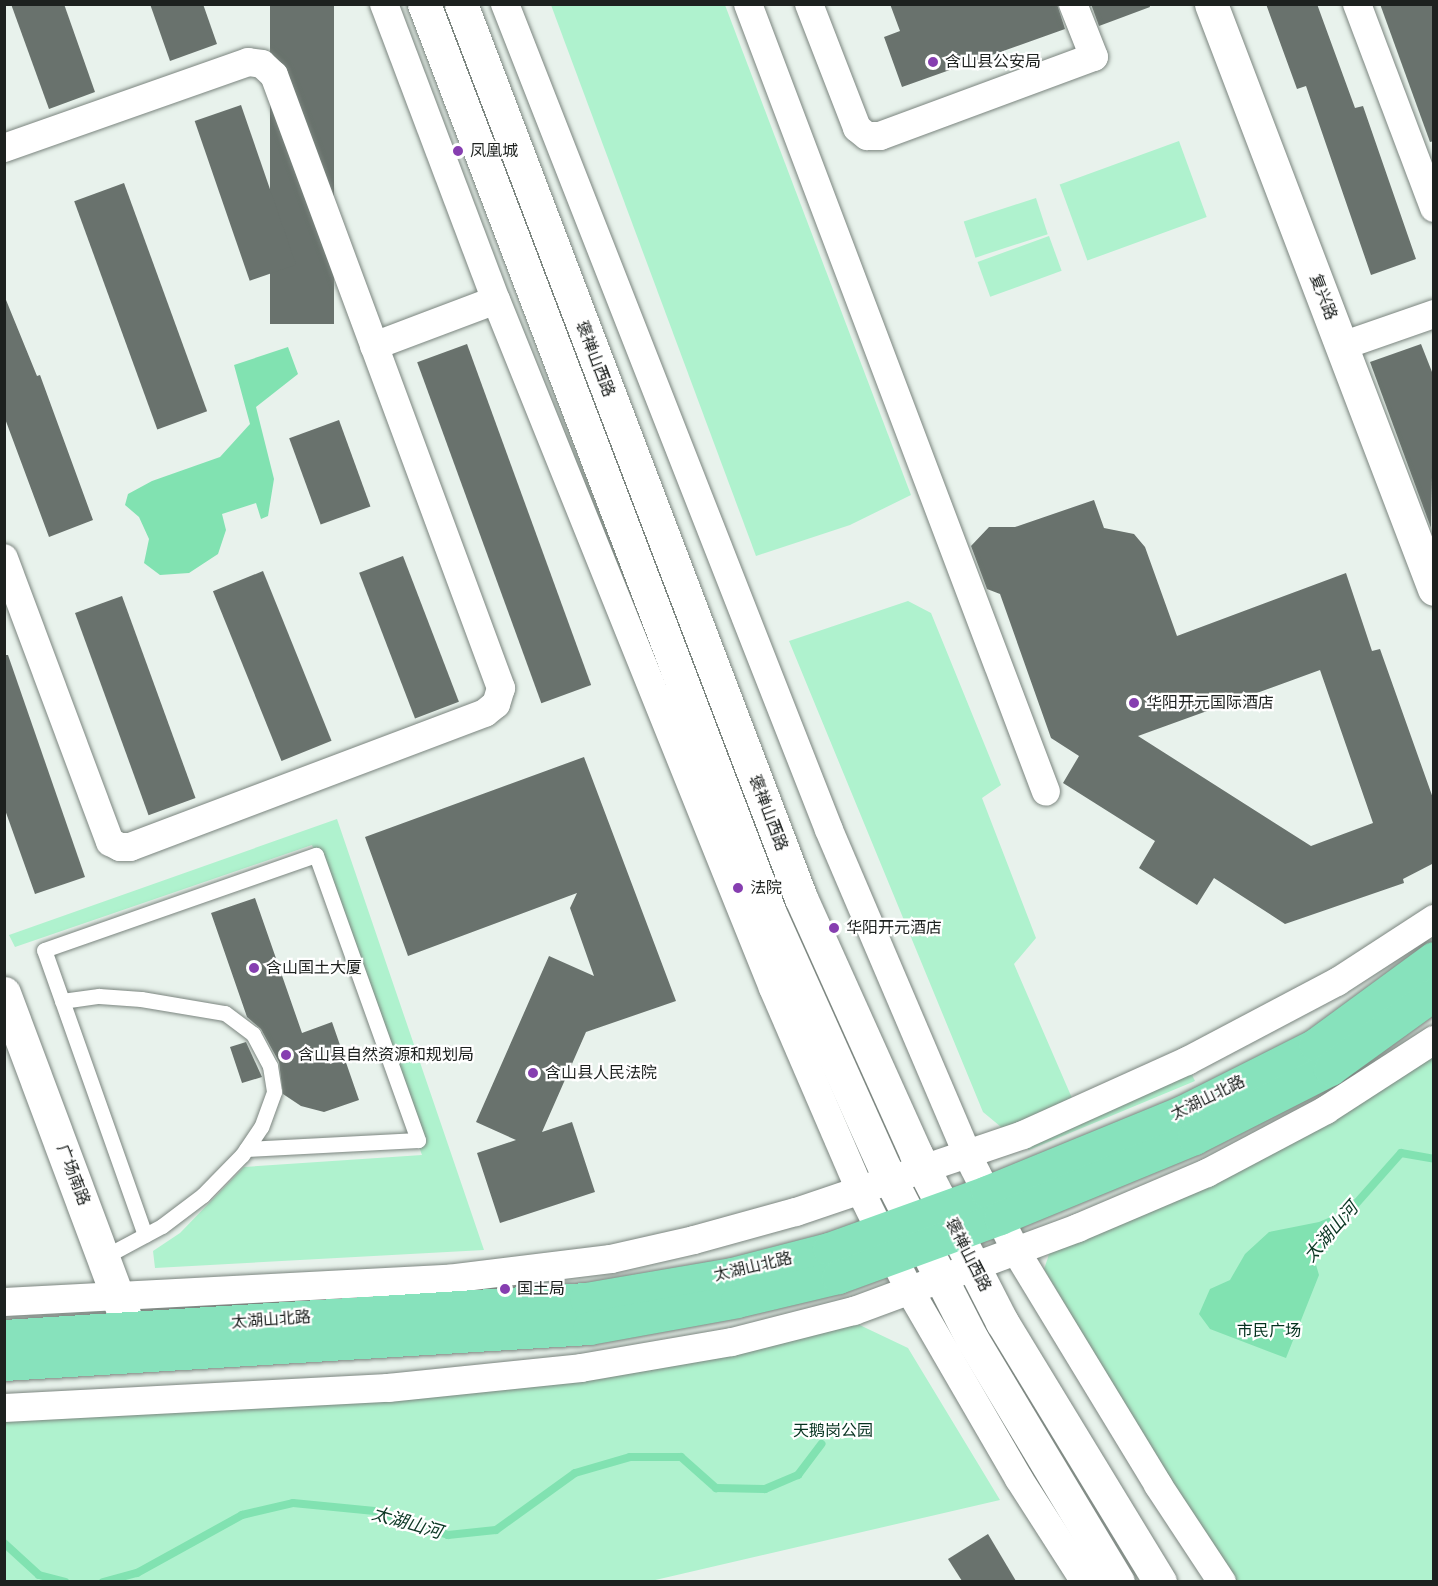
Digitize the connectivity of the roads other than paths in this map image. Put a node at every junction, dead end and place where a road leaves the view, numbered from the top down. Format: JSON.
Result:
{"nodes":[{"id":1,"x":384,"y":4,"type":"edge"},
{"id":2,"x":424,"y":4,"type":"edge"},
{"id":3,"x":461,"y":4,"type":"edge"},
{"id":4,"x":505,"y":4,"type":"edge"},
{"id":5,"x":748,"y":4,"type":"edge"},
{"id":6,"x":808,"y":4,"type":"edge"},
{"id":7,"x":1073,"y":4,"type":"edge"},
{"id":8,"x":1211,"y":4,"type":"edge"},
{"id":9,"x":1357,"y":4,"type":"edge"},
{"id":10,"x":4,"y":148,"type":"edge"},
{"id":11,"x":1434,"y":208,"type":"edge"},
{"id":12,"x":496,"y":300,"type":"junction"},
{"id":13,"x":1434,"y":314,"type":"edge"},
{"id":14,"x":374,"y":346,"type":"junction"},
{"id":15,"x":1342,"y":346,"type":"junction"},
{"id":16,"x":4,"y":558,"type":"edge"},
{"id":17,"x":1434,"y":589,"type":"edge"},
{"id":18,"x":10,"y":590,"type":"edge"},
{"id":19,"x":1046,"y":792,"type":"dead end"},
{"id":20,"x":1434,"y":919,"type":"edge"},
{"id":21,"x":1434,"y":958,"type":"edge"},
{"id":22,"x":4,"y":993,"type":"edge"},
{"id":23,"x":1434,"y":994,"type":"edge"},
{"id":24,"x":62,"y":1001,"type":"junction"},
{"id":25,"x":1434,"y":1040,"type":"edge"},
{"id":26,"x":246,"y":1149,"type":"junction"},
{"id":27,"x":967,"y":1154,"type":"junction"},
{"id":28,"x":924,"y":1169,"type":"junction"},
{"id":29,"x":875,"y":1185,"type":"junction"},
{"id":30,"x":993,"y":1205,"type":"junction"},
{"id":31,"x":950,"y":1221,"type":"junction"},
{"id":32,"x":918,"y":1233,"type":"junction"},
{"id":33,"x":145,"y":1235,"type":"junction"},
{"id":34,"x":887,"y":1244,"type":"junction"},
{"id":35,"x":1016,"y":1251,"type":"junction"},
{"id":36,"x":104,"y":1257,"type":"junction"},
{"id":37,"x":974,"y":1266,"type":"junction"},
{"id":38,"x":941,"y":1279,"type":"junction"},
{"id":39,"x":910,"y":1291,"type":"junction"},
{"id":40,"x":118,"y":1296,"type":"junction"},
{"id":41,"x":4,"y":1302,"type":"edge"},
{"id":42,"x":4,"y":1336,"type":"edge"},
{"id":43,"x":135,"y":1343,"type":"junction"},
{"id":44,"x":4,"y":1364,"type":"edge"},
{"id":45,"x":4,"y":1408,"type":"edge"},
{"id":46,"x":1085,"y":1581,"type":"edge"},
{"id":47,"x":1118,"y":1581,"type":"edge"},
{"id":48,"x":1160,"y":1581,"type":"edge"},
{"id":49,"x":1222,"y":1581,"type":"edge"}],
"edges":[{"from":1,"to":12,"type":"street"},
{"from":2,"to":29,"type":"main road","name":"褒禅山西路"},
{"from":3,"to":28,"type":"main road","name":"褒禅山西路"},
{"from":4,"to":27,"type":"street"},
{"from":5,"to":19,"type":"street"},
{"from":6,"to":7,"type":"street"},
{"from":8,"to":15,"type":"main road","name":"复兴路"},
{"from":9,"to":11,"type":"street"},
{"from":10,"to":14,"type":"street"},
{"from":12,"to":14,"type":"street"},
{"from":12,"to":29,"type":"street"},
{"from":13,"to":15,"type":"street"},
{"from":14,"to":18,"type":"street"},
{"from":15,"to":17,"type":"main road","name":"复兴路"},
{"from":16,"to":18,"type":"street"},
{"from":20,"to":27,"type":"street"},
{"from":21,"to":30,"type":"main road","name":"太湖山北路"},
{"from":22,"to":36,"type":"main road","name":"广场南路"},
{"from":23,"to":30,"type":"main road","name":"太湖山北路"},
{"from":24,"to":26,"type":"lane"},
{"from":24,"to":26,"type":"lane"},
{"from":24,"to":33,"type":"lane"},
{"from":25,"to":35,"type":"street"},
{"from":26,"to":33,"type":"lane"},
{"from":27,"to":28,"type":"street"},
{"from":27,"to":30,"type":"street"},
{"from":28,"to":29,"type":"street"},
{"from":28,"to":31,"type":"main road","name":"褒禅山西路"},
{"from":29,"to":32,"type":"main road","name":"褒禅山西路"},
{"from":29,"to":34,"type":"street"},
{"from":29,"to":40,"type":"street"},
{"from":30,"to":31,"type":"main road","name":"太湖山北路"},
{"from":30,"to":35,"type":"street"},
{"from":31,"to":32,"type":"main road","name":"太湖山北路"},
{"from":31,"to":37,"type":"main road","name":"褒禅山西路"},
{"from":32,"to":34,"type":"main road","name":"太湖山北路"},
{"from":32,"to":38,"type":"main road","name":"褒禅山西路"},
{"from":33,"to":36,"type":"lane"},
{"from":34,"to":39,"type":"street"},
{"from":34,"to":43,"type":"main road","name":"太湖山北路"},
{"from":35,"to":37,"type":"street"},
{"from":35,"to":49,"type":"street"},
{"from":36,"to":40,"type":"main road","name":"广场南路"},
{"from":37,"to":38,"type":"street"},
{"from":37,"to":48,"type":"main road","name":"褒禅山西路"},
{"from":38,"to":39,"type":"street"},
{"from":38,"to":47,"type":"main road","name":"褒禅山西路"},
{"from":39,"to":45,"type":"street"},
{"from":39,"to":46,"type":"street"},
{"from":40,"to":41,"type":"street"},
{"from":40,"to":43,"type":"main road","name":"广场南路"},
{"from":42,"to":43,"type":"main road","name":"太湖山北路"},
{"from":43,"to":44,"type":"main road","name":"太湖山北路"}]}
